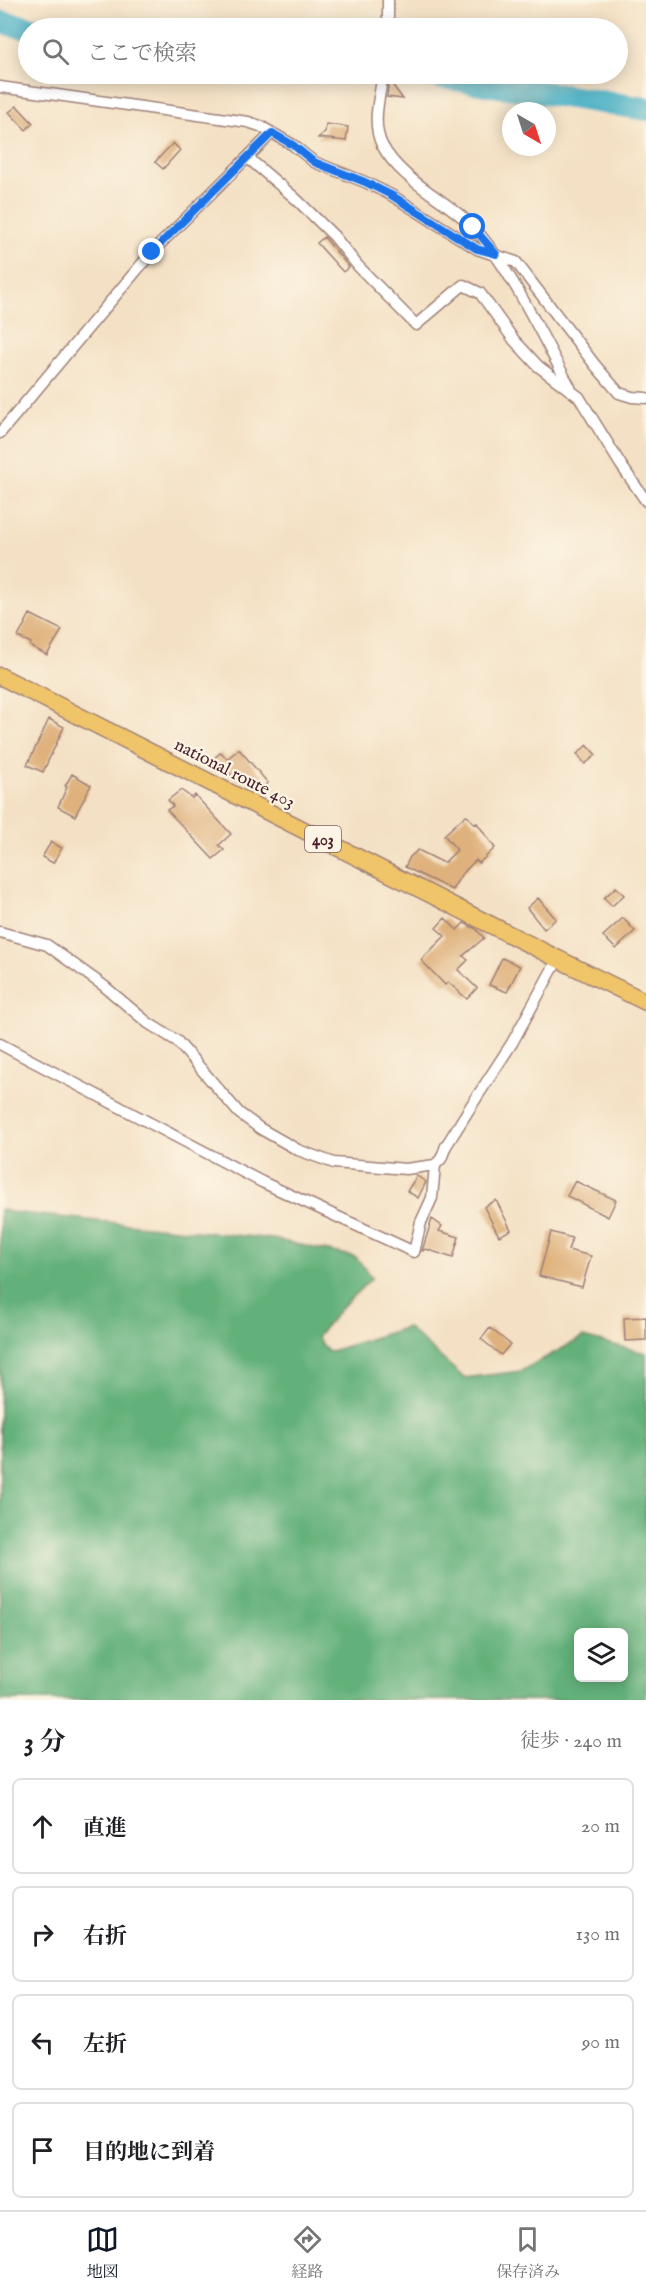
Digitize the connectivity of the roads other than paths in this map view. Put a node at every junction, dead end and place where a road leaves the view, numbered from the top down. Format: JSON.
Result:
{"nodes":[{"id":1,"x":388,"y":0,"type":"edge"},
{"id":2,"x":388,"y":18,"type":"edge"},
{"id":3,"x":381,"y":84,"type":"edge"},
{"id":4,"x":0,"y":87,"type":"edge"},
{"id":5,"x":272,"y":133,"type":"junction"},
{"id":6,"x":248,"y":159,"type":"junction"},
{"id":7,"x":496,"y":254,"type":"junction"},
{"id":8,"x":573,"y":392,"type":"junction"},
{"id":9,"x":646,"y":398,"type":"edge"},
{"id":10,"x":0,"y":432,"type":"edge"},
{"id":11,"x":646,"y":501,"type":"edge"},
{"id":12,"x":0,"y":675,"type":"edge"},
{"id":13,"x":0,"y":932,"type":"edge"},
{"id":14,"x":558,"y":959,"type":"junction"},
{"id":15,"x":646,"y":1002,"type":"edge"},
{"id":16,"x":0,"y":1044,"type":"edge"},
{"id":17,"x":435,"y":1166,"type":"junction"}],
"edges":[{"from":1,"to":2,"type":"street"},
{"from":3,"to":7,"type":"street"},
{"from":4,"to":5,"type":"street"},
{"from":5,"to":6,"type":"street"},
{"from":5,"to":7,"type":"street"},
{"from":6,"to":8,"type":"street"},
{"from":6,"to":10,"type":"street"},
{"from":7,"to":8,"type":"street"},
{"from":7,"to":9,"type":"street"},
{"from":8,"to":11,"type":"street"},
{"from":12,"to":14,"type":"highway","name":"national route 403","number":"403"},
{"from":13,"to":17,"type":"street"},
{"from":14,"to":15,"type":"highway","name":"national route 403","number":"403"},
{"from":14,"to":17,"type":"street"},
{"from":16,"to":17,"type":"street"}]}
